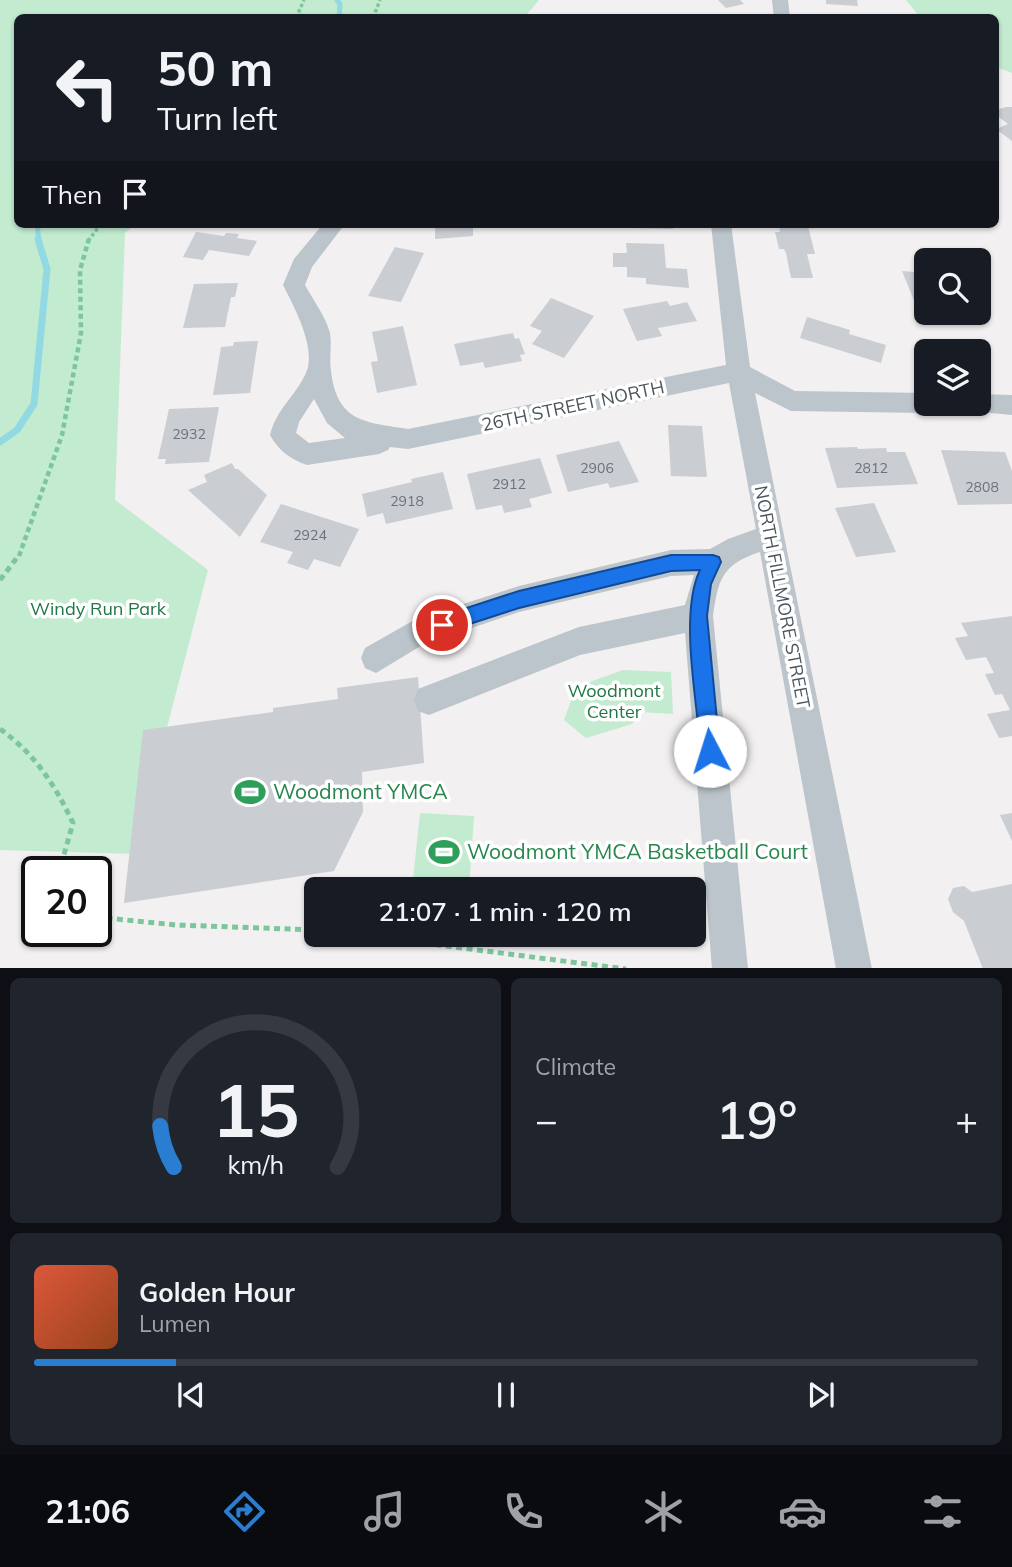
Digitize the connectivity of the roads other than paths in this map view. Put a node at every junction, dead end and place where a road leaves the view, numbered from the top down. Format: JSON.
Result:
{"nodes":[{"id":1,"x":332,"y":228,"type":"edge"},
{"id":2,"x":722,"y":228,"type":"edge"},
{"id":3,"x":739,"y":372,"type":"junction"},
{"id":4,"x":319,"y":373,"type":"junction"},
{"id":5,"x":914,"y":403,"type":"edge"},
{"id":6,"x":991,"y":404,"type":"edge"},
{"id":7,"x":1012,"y":405,"type":"edge"},
{"id":8,"x":408,"y":439,"type":"junction"},
{"id":9,"x":771,"y":537,"type":"junction"},
{"id":10,"x":713,"y":562,"type":"junction"},
{"id":11,"x":698,"y":616,"type":"junction"},
{"id":12,"x":376,"y":658,"type":"dead end"},
{"id":13,"x":429,"y":700,"type":"dead end"},
{"id":14,"x":730,"y":968,"type":"edge"},
{"id":15,"x":854,"y":968,"type":"edge"}],
"edges":[{"from":1,"to":4,"type":"street","name":"26TH STREET NORTH"},
{"from":2,"to":3,"type":"street","name":"NORTH FILLMORE STREET"},
{"from":3,"to":5,"type":"street"},
{"from":3,"to":8,"type":"street","name":"26TH STREET NORTH"},
{"from":3,"to":9,"type":"street","name":"NORTH FILLMORE STREET"},
{"from":4,"to":8,"type":"street","name":"26TH STREET NORTH"},
{"from":4,"to":8,"type":"street","name":"26TH STREET NORTH"},
{"from":6,"to":7,"type":"street"},
{"from":9,"to":10,"type":"street"},
{"from":9,"to":15,"type":"street","name":"NORTH FILLMORE STREET"},
{"from":10,"to":11,"type":"street"},
{"from":10,"to":12,"type":"street"},
{"from":11,"to":13,"type":"street"},
{"from":11,"to":14,"type":"street"}]}
